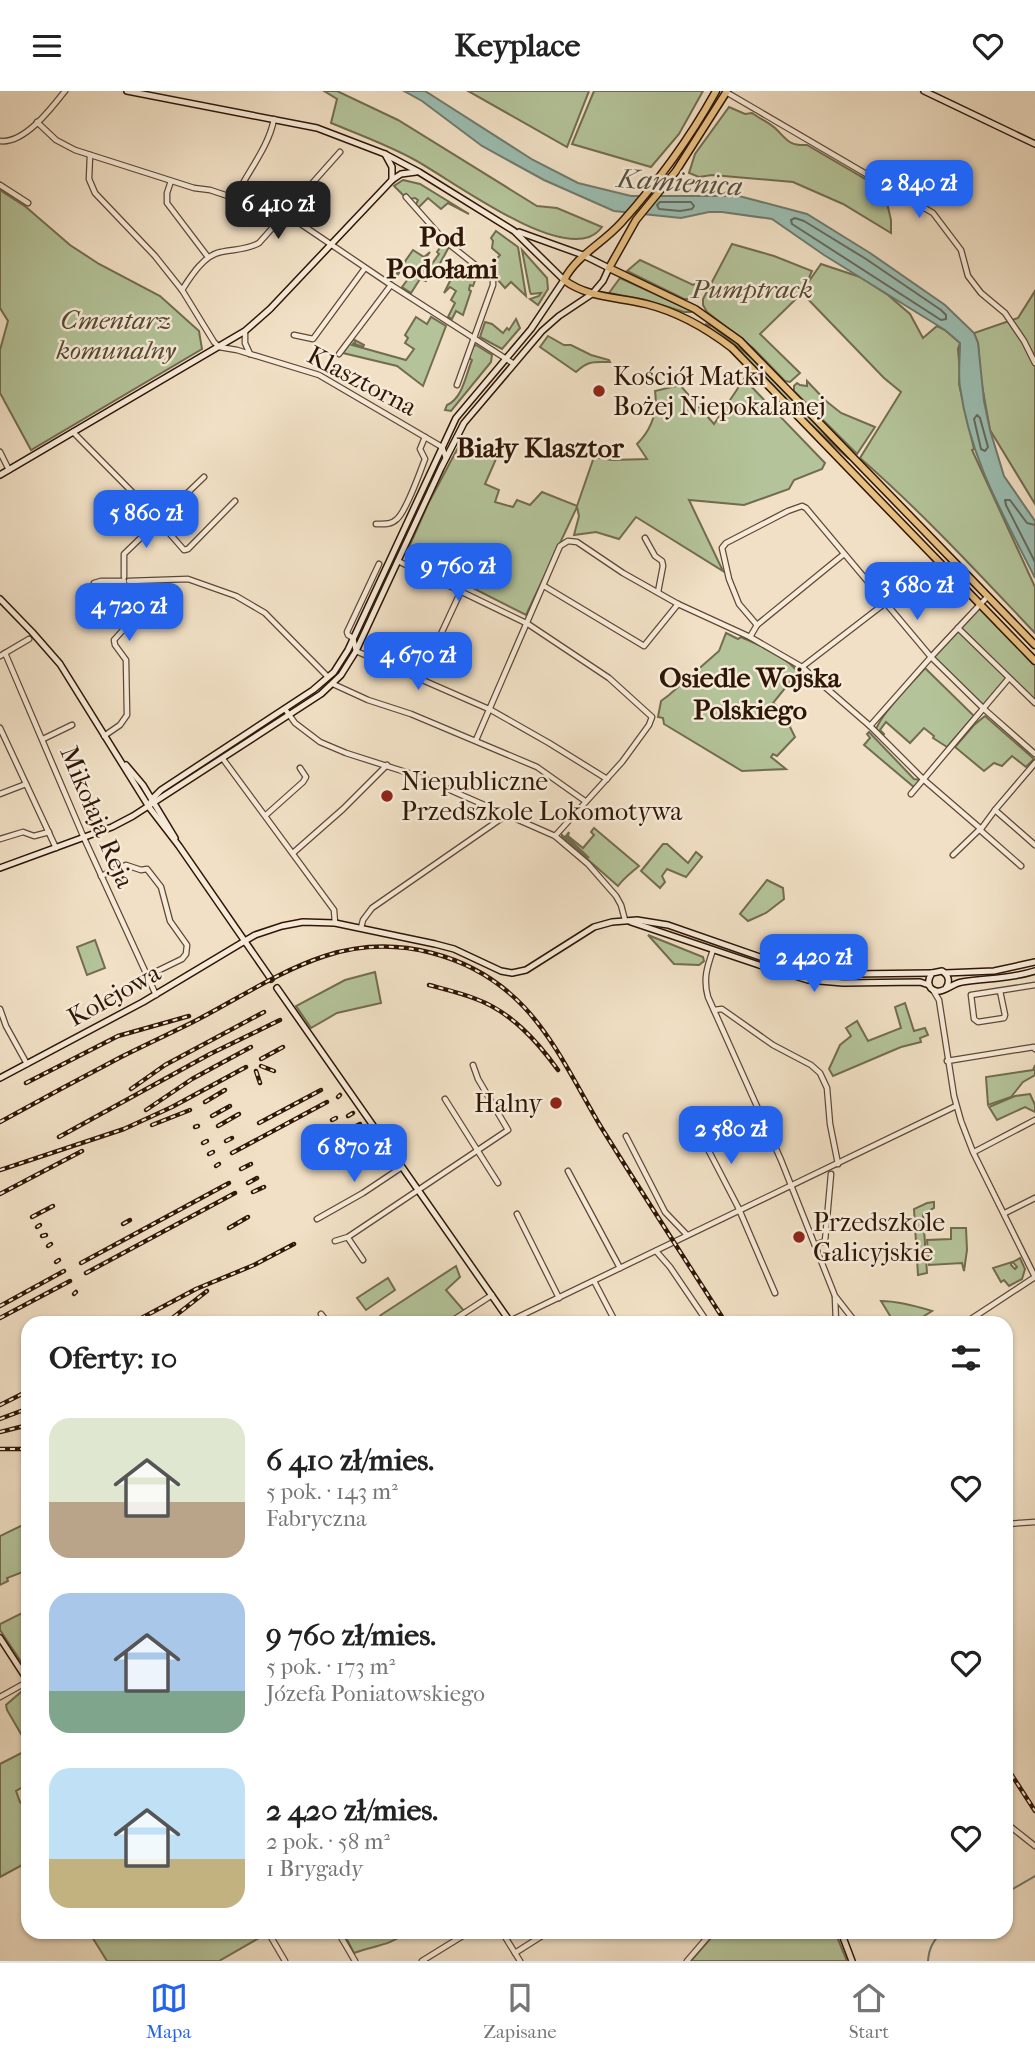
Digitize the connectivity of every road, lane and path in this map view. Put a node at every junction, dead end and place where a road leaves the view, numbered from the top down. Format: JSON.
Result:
{"nodes":[{"id":1,"x":65,"y":91,"type":"edge"},
{"id":2,"x":127,"y":91,"type":"edge"},
{"id":3,"x":716,"y":91,"type":"edge"},
{"id":4,"x":726,"y":91,"type":"edge"},
{"id":5,"x":924,"y":91,"type":"edge"},
{"id":6,"x":274,"y":120,"type":"junction"},
{"id":7,"x":37,"y":122,"type":"junction"},
{"id":8,"x":0,"y":141,"type":"edge"},
{"id":9,"x":1035,"y":144,"type":"edge"},
{"id":10,"x":340,"y":152,"type":"dead end"},
{"id":11,"x":386,"y":154,"type":"junction"},
{"id":12,"x":90,"y":155,"type":"junction"},
{"id":13,"x":402,"y":162,"type":"junction"},
{"id":14,"x":393,"y":170,"type":"junction"},
{"id":15,"x":419,"y":171,"type":"junction"},
{"id":16,"x":401,"y":174,"type":"junction"},
{"id":17,"x":391,"y":180,"type":"junction"},
{"id":18,"x":171,"y":181,"type":"junction"},
{"id":19,"x":0,"y":185,"type":"edge"},
{"id":20,"x":406,"y":197,"type":"dead end"},
{"id":21,"x":28,"y":203,"type":"dead end"},
{"id":22,"x":286,"y":214,"type":"junction"},
{"id":23,"x":514,"y":231,"type":"junction"},
{"id":24,"x":330,"y":245,"type":"junction"},
{"id":25,"x":583,"y":255,"type":"junction"},
{"id":26,"x":208,"y":257,"type":"junction"},
{"id":27,"x":365,"y":268,"type":"junction"},
{"id":28,"x":609,"y":268,"type":"junction"},
{"id":29,"x":564,"y":280,"type":"junction"},
{"id":30,"x":391,"y":285,"type":"junction"},
{"id":31,"x":182,"y":290,"type":"junction"},
{"id":32,"x":592,"y":294,"type":"junction"},
{"id":33,"x":245,"y":331,"type":"junction"},
{"id":34,"x":294,"y":335,"type":"dead end"},
{"id":35,"x":474,"y":338,"type":"junction"},
{"id":36,"x":219,"y":347,"type":"junction"},
{"id":37,"x":250,"y":354,"type":"junction"},
{"id":38,"x":340,"y":354,"type":"dead end"},
{"id":39,"x":506,"y":358,"type":"junction"},
{"id":40,"x":1035,"y":363,"type":"edge"},
{"id":41,"x":514,"y":364,"type":"junction"},
{"id":42,"x":457,"y":385,"type":"dead end"},
{"id":43,"x":73,"y":432,"type":"junction"},
{"id":44,"x":425,"y":437,"type":"junction"},
{"id":45,"x":453,"y":445,"type":"junction"},
{"id":46,"x":442,"y":447,"type":"junction"},
{"id":47,"x":0,"y":452,"type":"edge"},
{"id":48,"x":446,"y":459,"type":"junction"},
{"id":49,"x":855,"y":459,"type":"junction"},
{"id":50,"x":847,"y":466,"type":"junction"},
{"id":51,"x":9,"y":470,"type":"junction"},
{"id":52,"x":0,"y":475,"type":"edge"},
{"id":53,"x":204,"y":477,"type":"dead end"},
{"id":54,"x":235,"y":501,"type":"dead end"},
{"id":55,"x":159,"y":520,"type":"junction"},
{"id":56,"x":376,"y":524,"type":"dead end"},
{"id":57,"x":645,"y":538,"type":"dead end"},
{"id":58,"x":844,"y":554,"type":"junction"},
{"id":59,"x":398,"y":561,"type":"junction"},
{"id":60,"x":379,"y":564,"type":"dead end"},
{"id":61,"x":94,"y":583,"type":"dead end"},
{"id":62,"x":544,"y":586,"type":"junction"},
{"id":63,"x":461,"y":591,"type":"junction"},
{"id":64,"x":658,"y":592,"type":"junction"},
{"id":65,"x":988,"y":596,"type":"junction"},
{"id":66,"x":0,"y":599,"type":"edge"},
{"id":67,"x":678,"y":604,"type":"junction"},
{"id":68,"x":884,"y":604,"type":"junction"},
{"id":69,"x":981,"y":604,"type":"junction"},
{"id":70,"x":528,"y":624,"type":"junction"},
{"id":71,"x":757,"y":625,"type":"junction"},
{"id":72,"x":958,"y":628,"type":"junction"},
{"id":73,"x":363,"y":637,"type":"junction"},
{"id":74,"x":750,"y":637,"type":"junction"},
{"id":75,"x":353,"y":638,"type":"junction"},
{"id":76,"x":29,"y":639,"type":"dead end"},
{"id":77,"x":1035,"y":645,"type":"edge"},
{"id":78,"x":356,"y":652,"type":"junction"},
{"id":79,"x":2,"y":654,"type":"edge"},
{"id":80,"x":931,"y":657,"type":"junction"},
{"id":81,"x":1035,"y":661,"type":"edge"},
{"id":82,"x":802,"y":667,"type":"junction"},
{"id":83,"x":328,"y":677,"type":"junction"},
{"id":84,"x":1009,"y":678,"type":"junction"},
{"id":85,"x":420,"y":679,"type":"junction"},
{"id":86,"x":333,"y":684,"type":"junction"},
{"id":87,"x":1035,"y":703,"type":"edge"},
{"id":88,"x":285,"y":709,"type":"junction"},
{"id":89,"x":984,"y":709,"type":"junction"},
{"id":90,"x":491,"y":710,"type":"junction"},
{"id":91,"x":290,"y":716,"type":"junction"},
{"id":92,"x":72,"y":725,"type":"dead end"},
{"id":93,"x":870,"y":726,"type":"junction"},
{"id":94,"x":0,"y":728,"type":"edge"},
{"id":95,"x":104,"y":736,"type":"junction"},
{"id":96,"x":43,"y":739,"type":"junction"},
{"id":97,"x":477,"y":740,"type":"junction"},
{"id":98,"x":232,"y":744,"type":"junction"},
{"id":99,"x":1035,"y":754,"type":"edge"},
{"id":100,"x":119,"y":757,"type":"junction"},
{"id":101,"x":210,"y":757,"type":"junction"},
{"id":102,"x":223,"y":759,"type":"junction"},
{"id":103,"x":1035,"y":763,"type":"edge"},
{"id":104,"x":387,"y":765,"type":"junction"},
{"id":105,"x":300,"y":768,"type":"dead end"},
{"id":106,"x":607,"y":779,"type":"junction"},
{"id":107,"x":923,"y":779,"type":"junction"},
{"id":108,"x":26,"y":785,"type":"junction"},
{"id":109,"x":143,"y":785,"type":"junction"},
{"id":110,"x":161,"y":790,"type":"junction"},
{"id":111,"x":0,"y":794,"type":"edge"},
{"id":112,"x":911,"y":794,"type":"dead end"},
{"id":113,"x":164,"y":797,"type":"junction"},
{"id":114,"x":584,"y":801,"type":"junction"},
{"id":115,"x":152,"y":803,"type":"junction"},
{"id":116,"x":995,"y":810,"type":"junction"},
{"id":117,"x":505,"y":813,"type":"junction"},
{"id":118,"x":162,"y":815,"type":"junction"},
{"id":119,"x":266,"y":815,"type":"junction"},
{"id":120,"x":980,"y":829,"type":"junction"},
{"id":121,"x":49,"y":832,"type":"junction"},
{"id":122,"x":555,"y":836,"type":"junction"},
{"id":123,"x":84,"y":838,"type":"junction"},
{"id":124,"x":0,"y":839,"type":"edge"},
{"id":125,"x":1035,"y":845,"type":"edge"},
{"id":126,"x":179,"y":846,"type":"junction"},
{"id":127,"x":56,"y":848,"type":"junction"},
{"id":128,"x":293,"y":853,"type":"junction"},
{"id":129,"x":953,"y":855,"type":"dead end"},
{"id":130,"x":1021,"y":866,"type":"dead end"},
{"id":131,"x":0,"y":869,"type":"edge"},
{"id":132,"x":101,"y":876,"type":"junction"},
{"id":133,"x":625,"y":920,"type":"junction"},
{"id":134,"x":335,"y":923,"type":"junction"},
{"id":135,"x":361,"y":928,"type":"junction"},
{"id":136,"x":245,"y":941,"type":"junction"},
{"id":137,"x":715,"y":941,"type":"junction"},
{"id":138,"x":712,"y":950,"type":"junction"},
{"id":139,"x":1035,"y":963,"type":"edge"},
{"id":140,"x":1035,"y":971,"type":"edge"},
{"id":141,"x":932,"y":973,"type":"junction"},
{"id":142,"x":945,"y":973,"type":"junction"},
{"id":143,"x":147,"y":976,"type":"junction"},
{"id":144,"x":271,"y":979,"type":"dead end"},
{"id":145,"x":1035,"y":985,"type":"edge"},
{"id":146,"x":277,"y":988,"type":"dead end"},
{"id":147,"x":931,"y":988,"type":"junction"},
{"id":148,"x":944,"y":989,"type":"junction"},
{"id":149,"x":1000,"y":991,"type":"junction"},
{"id":150,"x":156,"y":995,"type":"junction"},
{"id":151,"x":939,"y":1000,"type":"junction"},
{"id":152,"x":0,"y":1009,"type":"edge"},
{"id":153,"x":714,"y":1010,"type":"junction"},
{"id":154,"x":6,"y":1027,"type":"junction"},
{"id":155,"x":0,"y":1029,"type":"edge"},
{"id":156,"x":1034,"y":1039,"type":"edge"},
{"id":157,"x":1034,"y":1048,"type":"edge"},
{"id":158,"x":947,"y":1061,"type":"junction"},
{"id":159,"x":27,"y":1064,"type":"junction"},
{"id":160,"x":473,"y":1065,"type":"dead end"},
{"id":161,"x":0,"y":1078,"type":"edge"},
{"id":162,"x":444,"y":1099,"type":"dead end"},
{"id":163,"x":956,"y":1106,"type":"junction"},
{"id":164,"x":1035,"y":1120,"type":"edge"},
{"id":165,"x":701,"y":1134,"type":"dead end"},
{"id":166,"x":626,"y":1136,"type":"dead end"},
{"id":167,"x":476,"y":1151,"type":"junction"},
{"id":168,"x":973,"y":1152,"type":"junction"},
{"id":169,"x":838,"y":1164,"type":"junction"},
{"id":170,"x":402,"y":1167,"type":"junction"},
{"id":171,"x":568,"y":1171,"type":"dead end"},
{"id":172,"x":831,"y":1174,"type":"dead end"},
{"id":173,"x":498,"y":1183,"type":"dead end"},
{"id":174,"x":791,"y":1186,"type":"junction"},
{"id":175,"x":419,"y":1191,"type":"junction"},
{"id":176,"x":1035,"y":1198,"type":"edge"},
{"id":177,"x":739,"y":1210,"type":"junction"},
{"id":178,"x":1005,"y":1213,"type":"junction"},
{"id":179,"x":517,"y":1214,"type":"dead end"},
{"id":180,"x":317,"y":1219,"type":"dead end"},
{"id":181,"x":687,"y":1235,"type":"junction"},
{"id":182,"x":348,"y":1237,"type":"junction"},
{"id":183,"x":335,"y":1241,"type":"dead end"},
{"id":184,"x":815,"y":1245,"type":"junction"},
{"id":185,"x":656,"y":1251,"type":"junction"},
{"id":186,"x":363,"y":1260,"type":"dead end"},
{"id":187,"x":620,"y":1268,"type":"junction"},
{"id":188,"x":1035,"y":1277,"type":"edge"},
{"id":189,"x":594,"y":1281,"type":"junction"},
{"id":190,"x":775,"y":1293,"type":"dead end"},
{"id":191,"x":492,"y":1295,"type":"junction"},
{"id":192,"x":835,"y":1296,"type":"junction"},
{"id":193,"x":559,"y":1298,"type":"junction"},
{"id":194,"x":460,"y":1316,"type":"edge"},
{"id":195,"x":507,"y":1316,"type":"edge"},
{"id":196,"x":523,"y":1316,"type":"edge"},
{"id":197,"x":612,"y":1316,"type":"edge"},
{"id":198,"x":704,"y":1316,"type":"edge"},
{"id":199,"x":836,"y":1316,"type":"edge"},
{"id":200,"x":851,"y":1316,"type":"edge"},
{"id":201,"x":976,"y":1316,"type":"edge"},
{"id":202,"x":1035,"y":1522,"type":"edge"},
{"id":203,"x":1013,"y":1524,"type":"edge"},
{"id":204,"x":0,"y":1638,"type":"edge"},
{"id":205,"x":21,"y":1671,"type":"edge"},
{"id":206,"x":21,"y":1685,"type":"edge"},
{"id":207,"x":0,"y":1697,"type":"edge"},
{"id":208,"x":1013,"y":1829,"type":"edge"},
{"id":209,"x":1035,"y":1846,"type":"edge"},
{"id":210,"x":272,"y":1939,"type":"edge"},
{"id":211,"x":342,"y":1939,"type":"edge"},
{"id":212,"x":458,"y":1939,"type":"edge"},
{"id":213,"x":506,"y":1939,"type":"edge"},
{"id":214,"x":537,"y":1939,"type":"edge"},
{"id":215,"x":706,"y":1939,"type":"edge"},
{"id":216,"x":845,"y":1939,"type":"edge"},
{"id":217,"x":515,"y":1953,"type":"junction"},
{"id":218,"x":285,"y":1961,"type":"edge"},
{"id":219,"x":355,"y":1961,"type":"edge"},
{"id":220,"x":422,"y":1961,"type":"edge"},
{"id":221,"x":520,"y":1961,"type":"edge"},
{"id":222,"x":687,"y":1961,"type":"edge"},
{"id":223,"x":852,"y":1961,"type":"edge"}],
"edges":[{"from":1,"to":7,"type":"street"},
{"from":2,"to":6,"type":"street"},
{"from":3,"to":25,"type":"main road"},
{"from":4,"to":28,"type":"main road"},
{"from":4,"to":40,"type":"street"},
{"from":5,"to":9,"type":"street"},
{"from":6,"to":11,"type":"street"},
{"from":6,"to":18,"type":"street"},
{"from":7,"to":8,"type":"street"},
{"from":7,"to":12,"type":"street"},
{"from":10,"to":22,"type":"street"},
{"from":11,"to":13,"type":"street"},
{"from":11,"to":14,"type":"street"},
{"from":12,"to":18,"type":"street"},
{"from":12,"to":31,"type":"street"},
{"from":13,"to":14,"type":"street"},
{"from":13,"to":15,"type":"street"},
{"from":13,"to":16,"type":"street"},
{"from":14,"to":17,"type":"street"},
{"from":15,"to":16,"type":"street"},
{"from":15,"to":23,"type":"street"},
{"from":16,"to":17,"type":"street"},
{"from":17,"to":24,"type":"street"},
{"from":18,"to":26,"type":"street"},
{"from":19,"to":21,"type":"street"},
{"from":20,"to":35,"type":"street"},
{"from":22,"to":24,"type":"street"},
{"from":22,"to":26,"type":"street"},
{"from":23,"to":25,"type":"street"},
{"from":23,"to":29,"type":"street"},
{"from":24,"to":27,"type":"street"},
{"from":24,"to":33,"type":"street"},
{"from":25,"to":28,"type":"street"},
{"from":25,"to":29,"type":"main road"},
{"from":26,"to":31,"type":"street"},
{"from":27,"to":30,"type":"street"},
{"from":27,"to":34,"type":"street"},
{"from":28,"to":32,"type":"street"},
{"from":28,"to":49,"type":"main road"},
{"from":29,"to":32,"type":"main road"},
{"from":29,"to":39,"type":"street"},
{"from":30,"to":35,"type":"street"},
{"from":30,"to":38,"type":"street"},
{"from":31,"to":36,"type":"street"},
{"from":32,"to":41,"type":"street"},
{"from":32,"to":50,"type":"main road"},
{"from":33,"to":36,"type":"street"},
{"from":33,"to":37,"type":"street"},
{"from":35,"to":39,"type":"street"},
{"from":35,"to":42,"type":"street"},
{"from":36,"to":37,"type":"street","name":"Klasztorna"},
{"from":36,"to":43,"type":"street"},
{"from":37,"to":44,"type":"street","name":"Klasztorna"},
{"from":39,"to":41,"type":"street"},
{"from":39,"to":46,"type":"street"},
{"from":41,"to":45,"type":"street"},
{"from":43,"to":51,"type":"street"},
{"from":43,"to":55,"type":"street"},
{"from":44,"to":46,"type":"street","name":"Klasztorna"},
{"from":44,"to":56,"type":"street"},
{"from":45,"to":46,"type":"street"},
{"from":45,"to":48,"type":"street"},
{"from":46,"to":48,"type":"street"},
{"from":46,"to":75,"type":"street"},
{"from":47,"to":51,"type":"street"},
{"from":48,"to":59,"type":"street"},
{"from":49,"to":50,"type":"main road"},
{"from":49,"to":65,"type":"main road"},
{"from":50,"to":69,"type":"main road"},
{"from":51,"to":52,"type":"street"},
{"from":53,"to":55,"type":"street"},
{"from":54,"to":55,"type":"street"},
{"from":55,"to":83,"type":"street"},
{"from":57,"to":64,"type":"street"},
{"from":58,"to":68,"type":"street"},
{"from":58,"to":71,"type":"street"},
{"from":58,"to":71,"type":"street"},
{"from":59,"to":63,"type":"street"},
{"from":59,"to":73,"type":"street"},
{"from":60,"to":75,"type":"street"},
{"from":61,"to":95,"type":"street"},
{"from":62,"to":64,"type":"street"},
{"from":62,"to":67,"type":"street"},
{"from":62,"to":70,"type":"street"},
{"from":63,"to":70,"type":"street"},
{"from":63,"to":85,"type":"street"},
{"from":64,"to":67,"type":"street"},
{"from":65,"to":69,"type":"street"},
{"from":65,"to":77,"type":"main road"},
{"from":66,"to":95,"type":"street"},
{"from":67,"to":74,"type":"street"},
{"from":68,"to":80,"type":"street"},
{"from":68,"to":82,"type":"street"},
{"from":69,"to":72,"type":"street"},
{"from":69,"to":81,"type":"main road"},
{"from":70,"to":90,"type":"street"},
{"from":70,"to":106,"type":"street"},
{"from":71,"to":74,"type":"street"},
{"from":72,"to":80,"type":"street"},
{"from":72,"to":84,"type":"street"},
{"from":73,"to":75,"type":"street"},
{"from":73,"to":78,"type":"street"},
{"from":74,"to":82,"type":"street"},
{"from":75,"to":78,"type":"street"},
{"from":75,"to":83,"type":"street"},
{"from":76,"to":79,"type":"street"},
{"from":78,"to":85,"type":"street"},
{"from":78,"to":86,"type":"street"},
{"from":79,"to":96,"type":"street","name":"Mikołaja Reja"},
{"from":80,"to":89,"type":"street"},
{"from":80,"to":93,"type":"street"},
{"from":82,"to":93,"type":"street"},
{"from":83,"to":88,"type":"street"},
{"from":84,"to":87,"type":"street"},
{"from":84,"to":89,"type":"street"},
{"from":85,"to":90,"type":"street"},
{"from":86,"to":91,"type":"street"},
{"from":86,"to":97,"type":"street"},
{"from":88,"to":91,"type":"street"},
{"from":88,"to":98,"type":"street"},
{"from":89,"to":99,"type":"street"},
{"from":89,"to":107,"type":"street"},
{"from":90,"to":97,"type":"street"},
{"from":90,"to":106,"type":"street"},
{"from":91,"to":102,"type":"street"},
{"from":91,"to":104,"type":"street"},
{"from":92,"to":96,"type":"street"},
{"from":93,"to":107,"type":"street"},
{"from":94,"to":108,"type":"street"},
{"from":95,"to":100,"type":"street"},
{"from":96,"to":123,"type":"street","name":"Mikołaja Reja"},
{"from":97,"to":114,"type":"street"},
{"from":98,"to":101,"type":"street"},
{"from":98,"to":102,"type":"street"},
{"from":100,"to":109,"type":"street"},
{"from":100,"to":115,"type":"street"},
{"from":101,"to":102,"type":"street"},
{"from":101,"to":110,"type":"street"},
{"from":102,"to":113,"type":"street"},
{"from":102,"to":119,"type":"street"},
{"from":103,"to":116,"type":"street"},
{"from":104,"to":117,"type":"street"},
{"from":104,"to":128,"type":"street"},
{"from":105,"to":119,"type":"street"},
{"from":106,"to":114,"type":"street"},
{"from":107,"to":112,"type":"street"},
{"from":107,"to":120,"type":"street"},
{"from":108,"to":111,"type":"street"},
{"from":108,"to":121,"type":"street"},
{"from":109,"to":110,"type":"street"},
{"from":109,"to":115,"type":"street"},
{"from":110,"to":115,"type":"street"},
{"from":113,"to":115,"type":"street"},
{"from":113,"to":118,"type":"street"},
{"from":114,"to":122,"type":"street"},
{"from":115,"to":118,"type":"street"},
{"from":115,"to":123,"type":"street"},
{"from":115,"to":126,"type":"street"},
{"from":116,"to":120,"type":"street"},
{"from":116,"to":125,"type":"street"},
{"from":117,"to":122,"type":"street"},
{"from":117,"to":135,"type":"street"},
{"from":118,"to":126,"type":"street"},
{"from":119,"to":128,"type":"street"},
{"from":120,"to":129,"type":"street"},
{"from":120,"to":130,"type":"street"},
{"from":121,"to":124,"type":"street"},
{"from":121,"to":127,"type":"street"},
{"from":122,"to":133,"type":"street"},
{"from":123,"to":127,"type":"street"},
{"from":123,"to":132,"type":"street","name":"Mikołaja Reja"},
{"from":126,"to":136,"type":"street"},
{"from":127,"to":131,"type":"street"},
{"from":128,"to":134,"type":"street"},
{"from":132,"to":143,"type":"street","name":"Mikołaja Reja"},
{"from":132,"to":143,"type":"street"},
{"from":133,"to":135,"type":"street","name":"Kolejowa"},
{"from":133,"to":137,"type":"street"},
{"from":133,"to":138,"type":"street"},
{"from":134,"to":135,"type":"street","name":"Kolejowa"},
{"from":134,"to":136,"type":"street","name":"Kolejowa"},
{"from":136,"to":144,"type":"street"},
{"from":136,"to":150,"type":"street","name":"Kolejowa"},
{"from":137,"to":138,"type":"street"},
{"from":137,"to":141,"type":"street"},
{"from":138,"to":147,"type":"street"},
{"from":138,"to":153,"type":"street"},
{"from":139,"to":142,"type":"street"},
{"from":140,"to":148,"type":"street"},
{"from":141,"to":142,"type":"street"},
{"from":141,"to":147,"type":"street"},
{"from":142,"to":148,"type":"street"},
{"from":143,"to":150,"type":"street","name":"Mikołaja Reja"},
{"from":145,"to":149,"type":"street"},
{"from":146,"to":170,"type":"street"},
{"from":147,"to":148,"type":"street"},
{"from":147,"to":151,"type":"street"},
{"from":148,"to":151,"type":"street"},
{"from":149,"to":149,"type":"street"},
{"from":150,"to":159,"type":"street","name":"Kolejowa"},
{"from":151,"to":158,"type":"street"},
{"from":152,"to":154,"type":"street"},
{"from":153,"to":169,"type":"street"},
{"from":153,"to":174,"type":"street"},
{"from":154,"to":155,"type":"street"},
{"from":154,"to":159,"type":"street"},
{"from":156,"to":157,"type":"street"},
{"from":157,"to":158,"type":"street"},
{"from":158,"to":163,"type":"street"},
{"from":159,"to":161,"type":"street","name":"Kolejowa"},
{"from":160,"to":167,"type":"street"},
{"from":162,"to":167,"type":"street"},
{"from":163,"to":168,"type":"street"},
{"from":163,"to":169,"type":"street"},
{"from":164,"to":168,"type":"street"},
{"from":165,"to":177,"type":"street"},
{"from":166,"to":181,"type":"street"},
{"from":167,"to":173,"type":"street"},
{"from":167,"to":175,"type":"street"},
{"from":168,"to":178,"type":"street"},
{"from":169,"to":174,"type":"street"},
{"from":170,"to":175,"type":"street"},
{"from":170,"to":180,"type":"street"},
{"from":171,"to":187,"type":"street"},
{"from":172,"to":184,"type":"street"},
{"from":174,"to":177,"type":"street"},
{"from":174,"to":184,"type":"street"},
{"from":175,"to":182,"type":"street"},
{"from":175,"to":191,"type":"street"},
{"from":176,"to":178,"type":"street"},
{"from":177,"to":181,"type":"street"},
{"from":177,"to":190,"type":"street"},
{"from":178,"to":188,"type":"street"},
{"from":179,"to":193,"type":"street"},
{"from":181,"to":185,"type":"street"},
{"from":182,"to":183,"type":"street"},
{"from":182,"to":186,"type":"street"},
{"from":184,"to":192,"type":"street"},
{"from":185,"to":187,"type":"street"},
{"from":185,"to":198,"type":"street"},
{"from":187,"to":189,"type":"street"},
{"from":188,"to":201,"type":"street"},
{"from":189,"to":193,"type":"street"},
{"from":189,"to":197,"type":"street"},
{"from":191,"to":194,"type":"street"},
{"from":191,"to":195,"type":"street"},
{"from":192,"to":199,"type":"street"},
{"from":192,"to":200,"type":"street"},
{"from":193,"to":196,"type":"street"},
{"from":202,"to":203,"type":"street"},
{"from":204,"to":205,"type":"street"},
{"from":206,"to":207,"type":"street"},
{"from":208,"to":209,"type":"street"},
{"from":210,"to":218,"type":"street"},
{"from":211,"to":219,"type":"street"},
{"from":212,"to":220,"type":"street"},
{"from":213,"to":217,"type":"street"},
{"from":214,"to":217,"type":"street"},
{"from":215,"to":222,"type":"street"},
{"from":216,"to":223,"type":"street"},
{"from":217,"to":221,"type":"street"}]}
